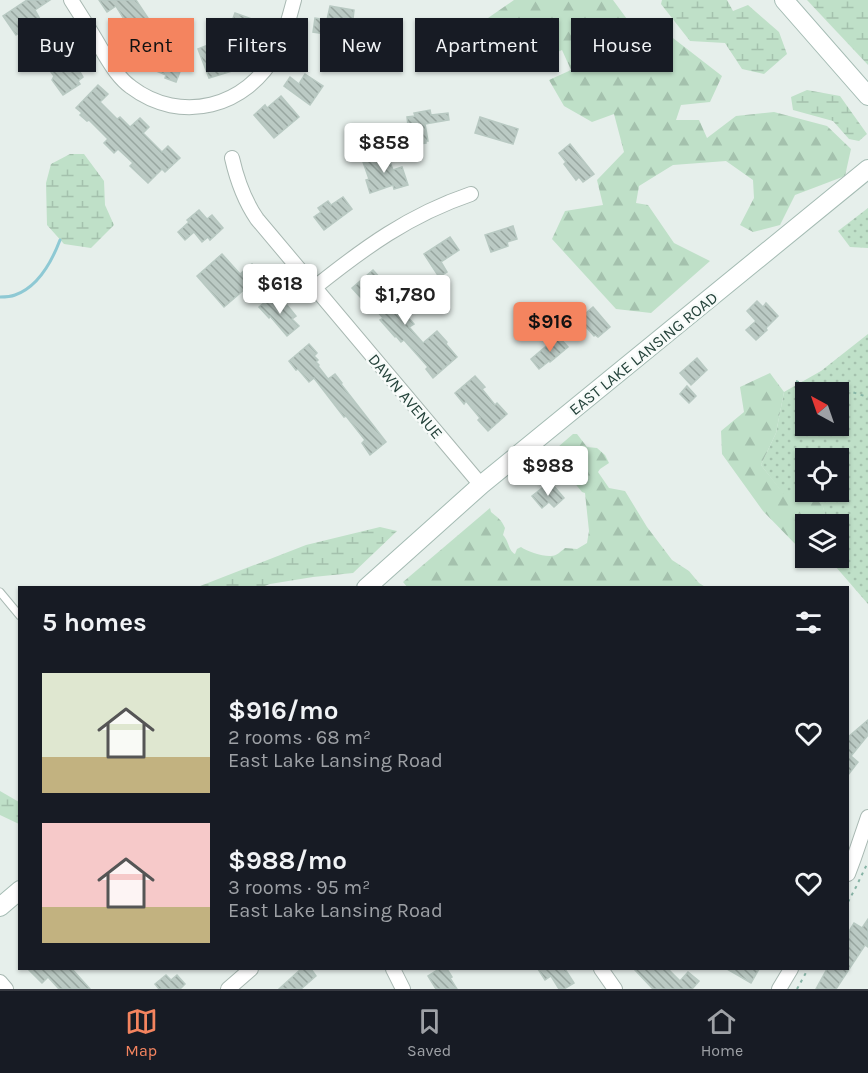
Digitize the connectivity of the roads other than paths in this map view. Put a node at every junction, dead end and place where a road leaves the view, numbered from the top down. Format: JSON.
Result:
{"nodes":[{"id":1,"x":71,"y":0,"type":"edge"},
{"id":2,"x":294,"y":0,"type":"edge"},
{"id":3,"x":784,"y":0,"type":"edge"},
{"id":4,"x":868,"y":96,"type":"edge"},
{"id":5,"x":231,"y":158,"type":"dead end"},
{"id":6,"x":868,"y":169,"type":"edge"},
{"id":7,"x":471,"y":194,"type":"dead end"},
{"id":8,"x":314,"y":288,"type":"junction"},
{"id":9,"x":481,"y":486,"type":"junction"},
{"id":10,"x":368,"y":586,"type":"edge"},
{"id":11,"x":0,"y":592,"type":"edge"},
{"id":12,"x":18,"y":614,"type":"edge"},
{"id":13,"x":868,"y":817,"type":"edge"},
{"id":14,"x":849,"y":871,"type":"edge"},
{"id":15,"x":18,"y":892,"type":"edge"},
{"id":16,"x":0,"y":907,"type":"edge"},
{"id":17,"x":250,"y":970,"type":"edge"},
{"id":18,"x":394,"y":970,"type":"edge"},
{"id":19,"x":602,"y":970,"type":"edge"},
{"id":20,"x":790,"y":970,"type":"edge"},
{"id":21,"x":0,"y":982,"type":"edge"},
{"id":22,"x":6,"y":989,"type":"edge"},
{"id":23,"x":228,"y":989,"type":"edge"},
{"id":24,"x":403,"y":989,"type":"edge"},
{"id":25,"x":615,"y":989,"type":"edge"},
{"id":26,"x":779,"y":989,"type":"edge"}],
"edges":[{"from":1,"to":2,"type":"street"},
{"from":3,"to":4,"type":"main road"},
{"from":5,"to":8,"type":"street","name":"DAWN AVENUE"},
{"from":6,"to":9,"type":"main road","name":"EAST LAKE LANSING ROAD"},
{"from":7,"to":8,"type":"street"},
{"from":8,"to":9,"type":"street","name":"DAWN AVENUE"},
{"from":9,"to":10,"type":"main road","name":"EAST LAKE LANSING ROAD"},
{"from":11,"to":12,"type":"lane"},
{"from":13,"to":14,"type":"street"},
{"from":15,"to":16,"type":"main road"},
{"from":17,"to":23,"type":"street"},
{"from":18,"to":24,"type":"street"},
{"from":19,"to":25,"type":"street"},
{"from":20,"to":26,"type":"street"},
{"from":21,"to":22,"type":"street"}]}
